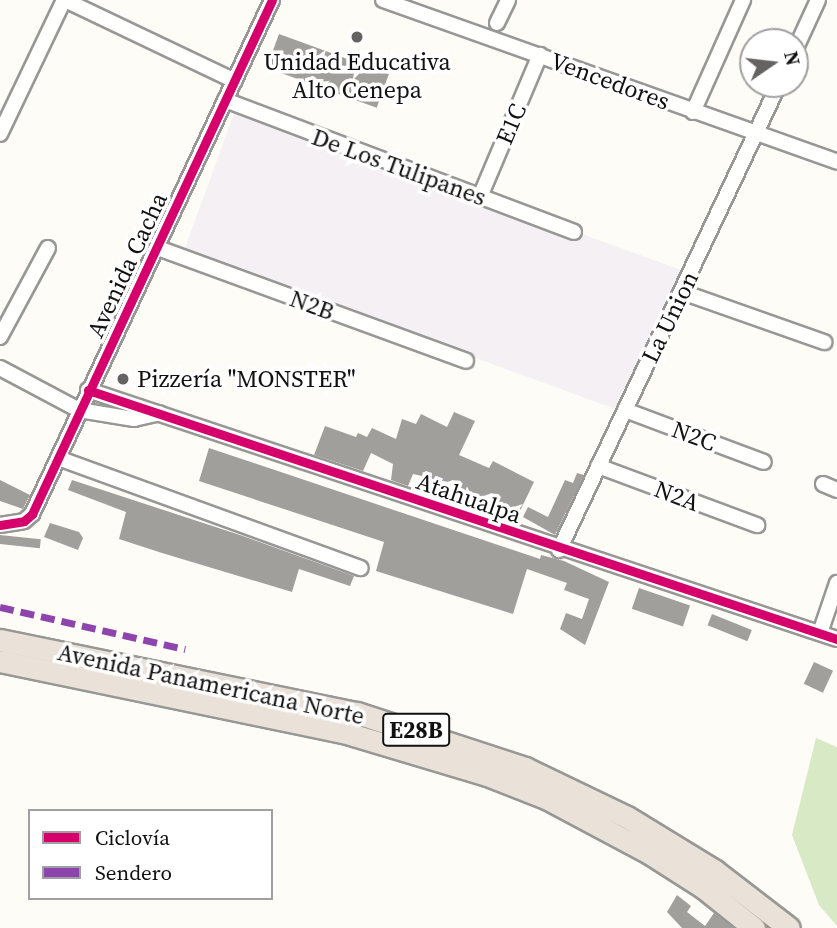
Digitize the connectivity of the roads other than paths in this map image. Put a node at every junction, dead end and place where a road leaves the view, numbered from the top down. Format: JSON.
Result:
{"nodes":[{"id":1,"x":65,"y":0,"type":"edge"},
{"id":2,"x":272,"y":0,"type":"edge"},
{"id":3,"x":383,"y":0,"type":"edge"},
{"id":4,"x":508,"y":0,"type":"edge"},
{"id":5,"x":743,"y":0,"type":"edge"},
{"id":6,"x":818,"y":0,"type":"edge"},
{"id":7,"x":498,"y":23,"type":"dead end"},
{"id":8,"x":805,"y":28,"type":"edge"},
{"id":9,"x":540,"y":55,"type":"junction"},
{"id":10,"x":235,"y":81,"type":"junction"},
{"id":11,"x":772,"y":98,"type":"edge"},
{"id":12,"x":225,"y":100,"type":"junction"},
{"id":13,"x":694,"y":112,"type":"junction"},
{"id":14,"x":0,"y":134,"type":"edge"},
{"id":15,"x":755,"y":134,"type":"junction"},
{"id":16,"x":837,"y":162,"type":"edge"},
{"id":17,"x":482,"y":192,"type":"dead end"},
{"id":18,"x":574,"y":232,"type":"dead end"},
{"id":19,"x":48,"y":248,"type":"dead end"},
{"id":20,"x":158,"y":248,"type":"junction"},
{"id":21,"x":682,"y":292,"type":"junction"},
{"id":22,"x":0,"y":337,"type":"edge"},
{"id":23,"x":824,"y":342,"type":"dead end"},
{"id":24,"x":466,"y":361,"type":"dead end"},
{"id":25,"x":0,"y":368,"type":"edge"},
{"id":26,"x":88,"y":390,"type":"junction"},
{"id":27,"x":79,"y":410,"type":"junction"},
{"id":28,"x":625,"y":410,"type":"junction"},
{"id":29,"x":161,"y":412,"type":"junction"},
{"id":30,"x":58,"y":458,"type":"junction"},
{"id":31,"x":764,"y":462,"type":"dead end"},
{"id":32,"x":598,"y":466,"type":"junction"},
{"id":33,"x":823,"y":484,"type":"dead end"},
{"id":34,"x":837,"y":490,"type":"edge"},
{"id":35,"x":0,"y":524,"type":"edge"},
{"id":36,"x":757,"y":525,"type":"dead end"},
{"id":37,"x":559,"y":550,"type":"junction"},
{"id":38,"x":361,"y":568,"type":"dead end"},
{"id":39,"x":837,"y":583,"type":"edge"},
{"id":40,"x":820,"y":633,"type":"junction"},
{"id":41,"x":0,"y":639,"type":"edge"},
{"id":42,"x":837,"y":639,"type":"edge"},
{"id":43,"x":0,"y":660,"type":"edge"},
{"id":44,"x":754,"y":928,"type":"edge"},
{"id":45,"x":789,"y":928,"type":"edge"}],
"edges":[{"from":1,"to":10,"type":"street"},
{"from":1,"to":14,"type":"street"},
{"from":2,"to":10,"type":"street","name":"Avenida Cacha"},
{"from":3,"to":9,"type":"street","name":"Vencedores"},
{"from":4,"to":7,"type":"street"},
{"from":5,"to":13,"type":"street"},
{"from":6,"to":8,"type":"street"},
{"from":9,"to":13,"type":"street","name":"Vencedores"},
{"from":9,"to":17,"type":"street","name":"E1C"},
{"from":10,"to":12,"type":"street","name":"Avenida Cacha"},
{"from":11,"to":15,"type":"street","name":"La Union"},
{"from":12,"to":18,"type":"street","name":"De Los Tulipanes"},
{"from":12,"to":20,"type":"street","name":"Avenida Cacha"},
{"from":13,"to":15,"type":"street","name":"Vencedores"},
{"from":15,"to":16,"type":"street","name":"Vencedores"},
{"from":15,"to":21,"type":"street","name":"La Union"},
{"from":19,"to":22,"type":"street"},
{"from":20,"to":24,"type":"street","name":"N2B"},
{"from":20,"to":26,"type":"street","name":"Avenida Cacha"},
{"from":21,"to":23,"type":"street"},
{"from":21,"to":28,"type":"street","name":"La Union"},
{"from":25,"to":27,"type":"street","name":"Atahualpa"},
{"from":26,"to":27,"type":"street","name":"Avenida Cacha"},
{"from":26,"to":29,"type":"street","name":"Atahualpa"},
{"from":27,"to":29,"type":"street","name":"Atahualpa"},
{"from":27,"to":30,"type":"street","name":"Avenida Cacha"},
{"from":28,"to":31,"type":"street","name":"N2C"},
{"from":28,"to":32,"type":"street","name":"La Union"},
{"from":29,"to":37,"type":"street","name":"Atahualpa"},
{"from":30,"to":35,"type":"street","name":"Avenida Cacha"},
{"from":30,"to":38,"type":"street"},
{"from":32,"to":36,"type":"street","name":"N2A"},
{"from":32,"to":37,"type":"street","name":"La Union"},
{"from":33,"to":34,"type":"street"},
{"from":37,"to":40,"type":"street","name":"Atahualpa"},
{"from":39,"to":40,"type":"street"},
{"from":40,"to":42,"type":"street","name":"Atahualpa"},
{"from":41,"to":45,"type":"highway","name":"Avenida Panamericana Norte","number":"E28B"},
{"from":43,"to":44,"type":"highway","name":"Avenida Panamericana Norte","number":"E28B"}]}
